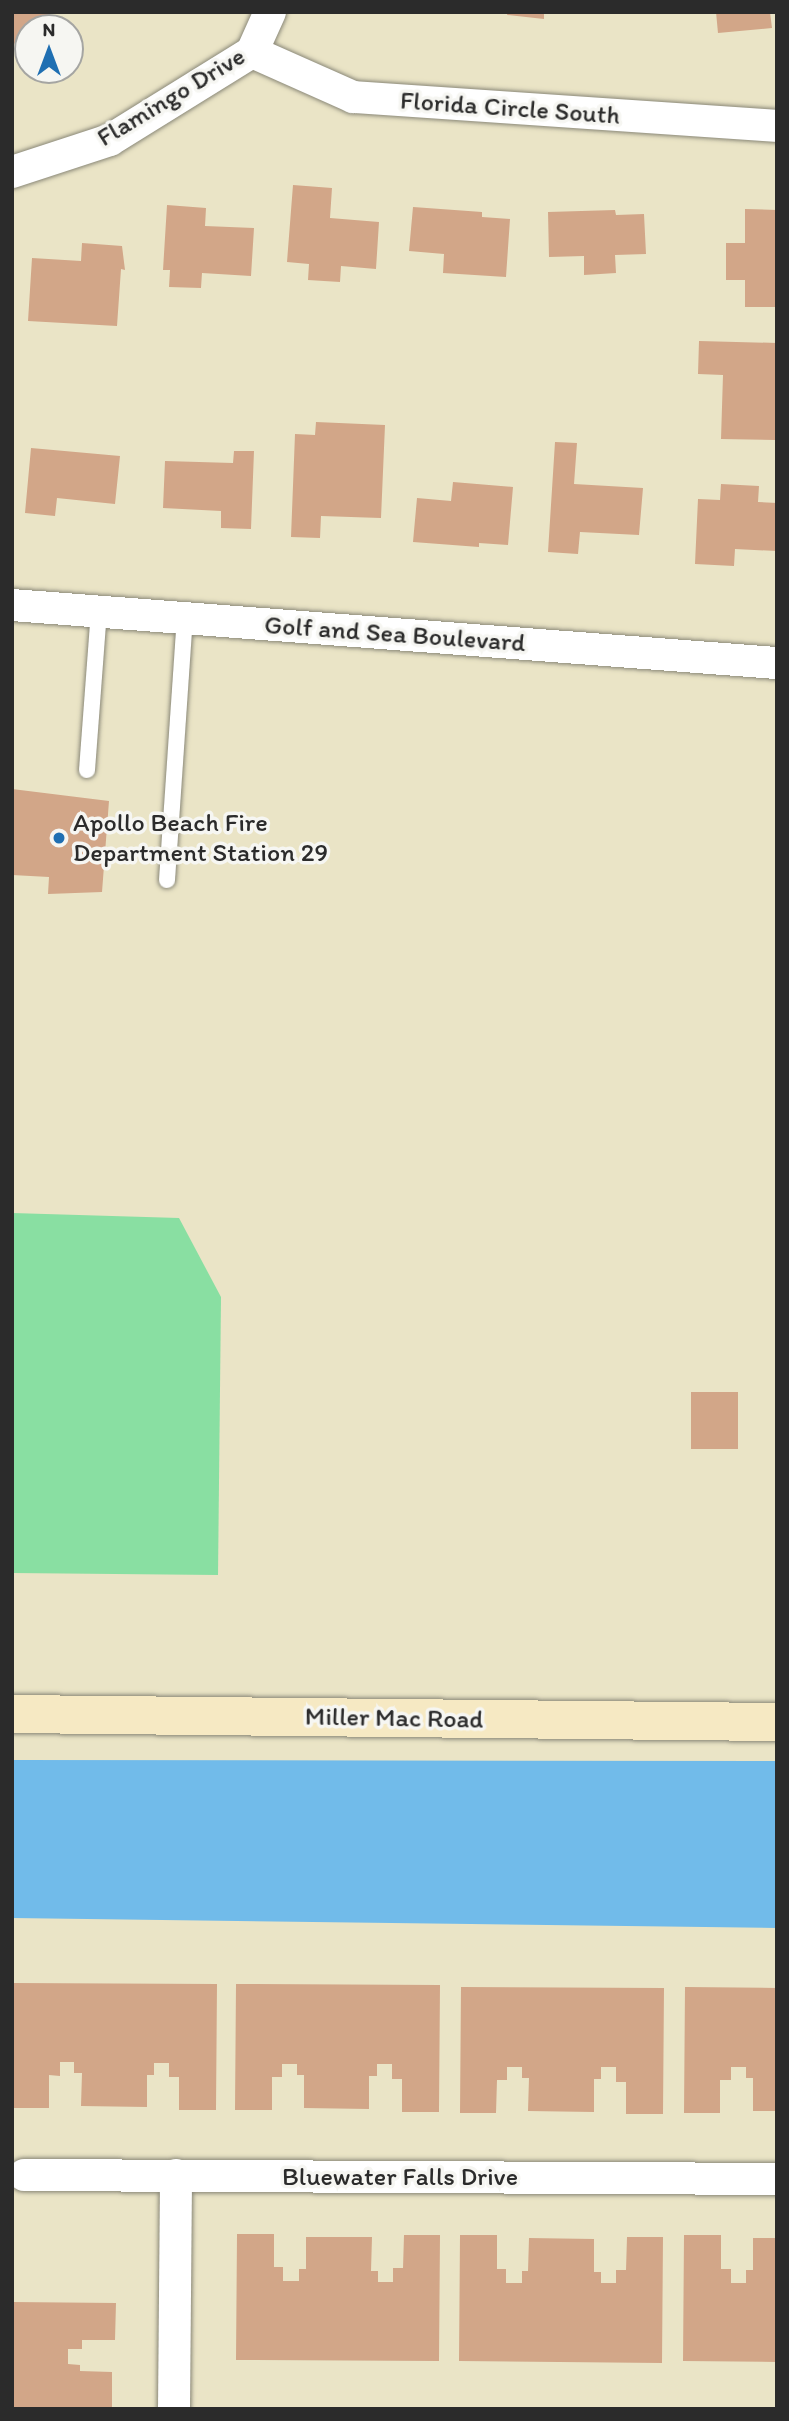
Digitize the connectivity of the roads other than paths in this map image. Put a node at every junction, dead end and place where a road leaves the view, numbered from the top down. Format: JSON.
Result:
{"nodes":[{"id":1,"x":270,"y":12,"type":"edge"},
{"id":2,"x":252,"y":52,"type":"junction"},
{"id":3,"x":777,"y":126,"type":"edge"},
{"id":4,"x":12,"y":172,"type":"edge"},
{"id":5,"x":12,"y":605,"type":"edge"},
{"id":6,"x":99,"y":611,"type":"junction"},
{"id":7,"x":185,"y":618,"type":"junction"},
{"id":8,"x":777,"y":663,"type":"edge"},
{"id":9,"x":87,"y":770,"type":"dead end"},
{"id":10,"x":167,"y":880,"type":"dead end"},
{"id":11,"x":12,"y":1714,"type":"edge"},
{"id":12,"x":777,"y":1722,"type":"edge"},
{"id":13,"x":24,"y":2175,"type":"dead end"},
{"id":14,"x":176,"y":2175,"type":"junction"},
{"id":15,"x":777,"y":2179,"type":"edge"},
{"id":16,"x":174,"y":2409,"type":"edge"}],
"edges":[{"from":1,"to":2,"type":"street","name":"Flamingo Drive"},
{"from":2,"to":3,"type":"street","name":"Florida Circle South"},
{"from":2,"to":4,"type":"street","name":"Flamingo Drive"},
{"from":5,"to":6,"type":"street","name":"Golf and Sea Boulevard"},
{"from":6,"to":7,"type":"street","name":"Golf and Sea Boulevard"},
{"from":6,"to":9,"type":"lane"},
{"from":7,"to":8,"type":"street","name":"Golf and Sea Boulevard"},
{"from":7,"to":10,"type":"lane"},
{"from":11,"to":12,"type":"street","name":"Miller Mac Road"},
{"from":13,"to":14,"type":"street","name":"Bluewater Falls Drive"},
{"from":14,"to":15,"type":"street","name":"Bluewater Falls Drive"},
{"from":14,"to":16,"type":"street"}]}
